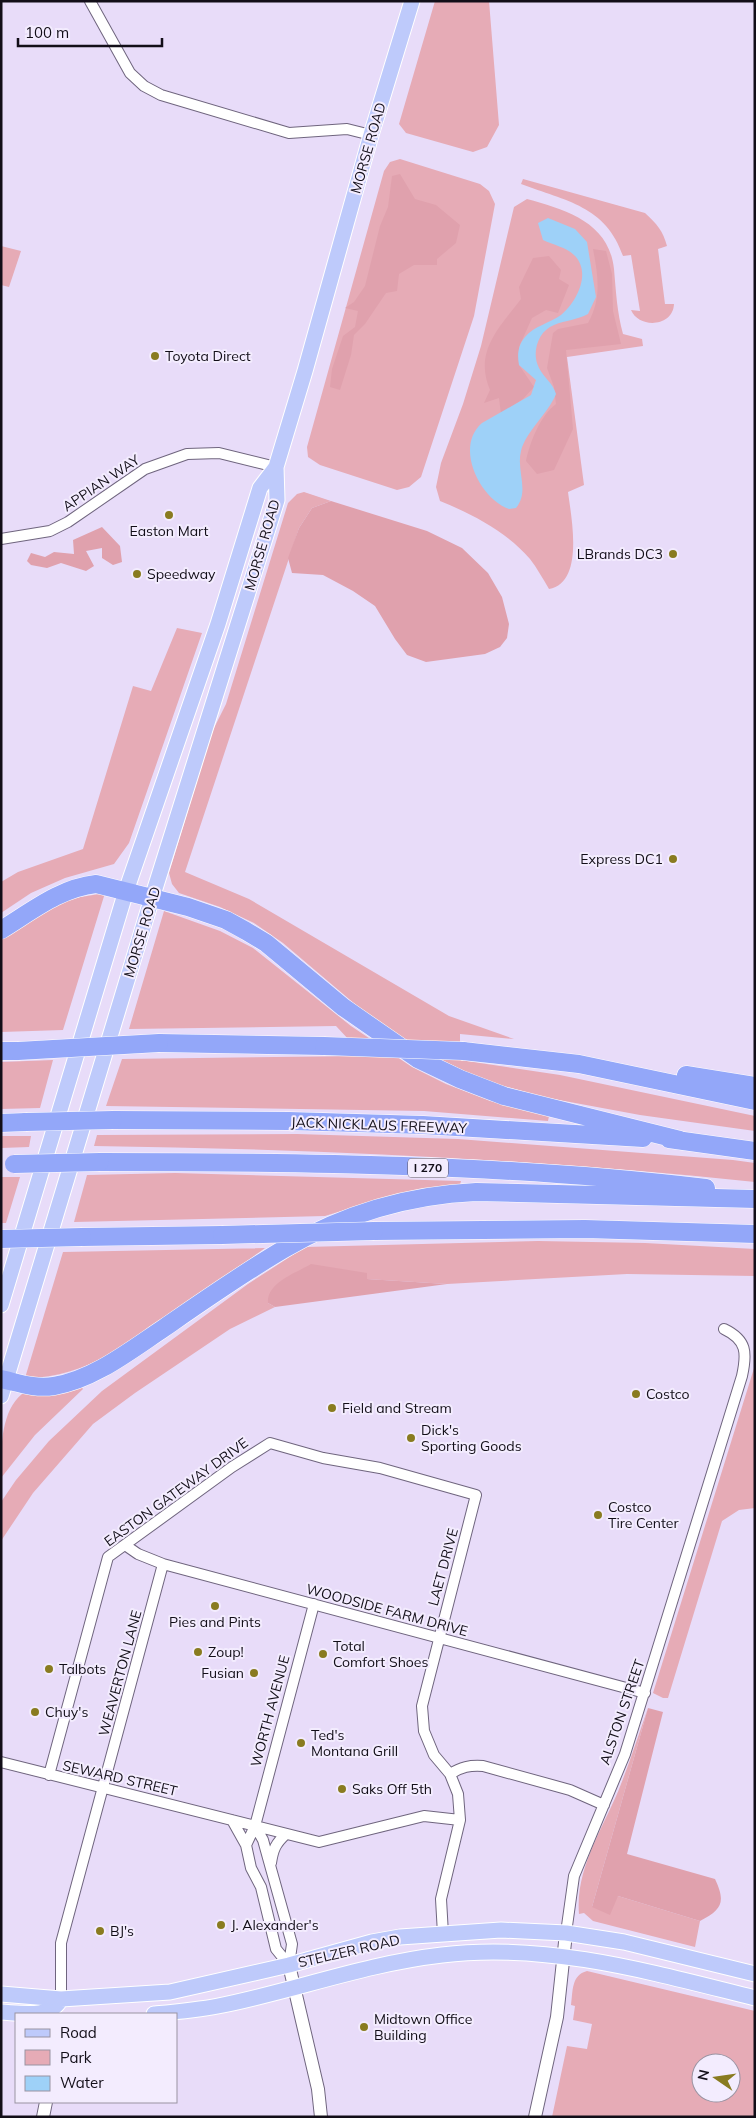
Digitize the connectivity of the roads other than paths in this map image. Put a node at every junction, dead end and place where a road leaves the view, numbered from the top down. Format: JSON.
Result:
{"nodes":[{"id":1,"x":90,"y":1,"type":"edge"},
{"id":2,"x":412,"y":1,"type":"edge"},
{"id":3,"x":371,"y":135,"type":"junction"},
{"id":4,"x":276,"y":467,"type":"junction"},
{"id":5,"x":1,"y":540,"type":"edge"},
{"id":6,"x":126,"y":891,"type":"junction"},
{"id":7,"x":152,"y":898,"type":"junction"},
{"id":8,"x":1,"y":930,"type":"edge"},
{"id":9,"x":10,"y":1051,"type":"edge"},
{"id":10,"x":579,"y":1064,"type":"junction"},
{"id":11,"x":755,"y":1086,"type":"edge"},
{"id":12,"x":755,"y":1101,"type":"edge"},
{"id":13,"x":1,"y":1123,"type":"edge"},
{"id":14,"x":680,"y":1140,"type":"junction"},
{"id":15,"x":755,"y":1151,"type":"edge"},
{"id":16,"x":8,"y":1164,"type":"edge"},
{"id":17,"x":755,"y":1194,"type":"edge"},
{"id":18,"x":755,"y":1199,"type":"edge"},
{"id":19,"x":755,"y":1234,"type":"edge"},
{"id":20,"x":1,"y":1239,"type":"edge"},
{"id":21,"x":1,"y":1305,"type":"edge"},
{"id":22,"x":724,"y":1329,"type":"dead end"},
{"id":23,"x":3,"y":1385,"type":"edge"},
{"id":24,"x":476,"y":1495,"type":"joint"},
{"id":25,"x":124,"y":1545,"type":"junction"},
{"id":26,"x":163,"y":1564,"type":"junction"},
{"id":27,"x":314,"y":1604,"type":"junction"},
{"id":28,"x":438,"y":1638,"type":"junction"},
{"id":29,"x":645,"y":1693,"type":"junction"},
{"id":30,"x":1,"y":1762,"type":"edge"},
{"id":31,"x":450,"y":1774,"type":"junction"},
{"id":32,"x":49,"y":1775,"type":"junction"},
{"id":33,"x":102,"y":1789,"type":"junction"},
{"id":34,"x":604,"y":1805,"type":"junction"},
{"id":35,"x":232,"y":1820,"type":"junction"},
{"id":36,"x":460,"y":1820,"type":"junction"},
{"id":37,"x":255,"y":1826,"type":"junction"},
{"id":38,"x":286,"y":1834,"type":"junction"},
{"id":39,"x":246,"y":1845,"type":"junction"},
{"id":40,"x":271,"y":1868,"type":"junction"},
{"id":41,"x":566,"y":1933,"type":"junction"},
{"id":42,"x":443,"y":1934,"type":"junction"},
{"id":43,"x":564,"y":1958,"type":"junction"},
{"id":44,"x":289,"y":1965,"type":"junction"},
{"id":45,"x":755,"y":1974,"type":"edge"},
{"id":46,"x":296,"y":1987,"type":"junction"},
{"id":47,"x":1,"y":1994,"type":"edge"},
{"id":48,"x":755,"y":1998,"type":"edge"},
{"id":49,"x":61,"y":1999,"type":"junction"},
{"id":50,"x":1,"y":2012,"type":"edge"},
{"id":51,"x":162,"y":2013,"type":"edge"},
{"id":52,"x":1,"y":2020,"type":"edge"},
{"id":53,"x":15,"y":2022,"type":"edge"},
{"id":54,"x":46,"y":2103,"type":"edge"},
{"id":55,"x":43,"y":2117,"type":"edge"},
{"id":56,"x":321,"y":2117,"type":"edge"},
{"id":57,"x":535,"y":2117,"type":"edge"}],
"edges":[{"from":1,"to":3,"type":"street"},
{"from":2,"to":3,"type":"main road","name":"MORSE ROAD"},
{"from":3,"to":4,"type":"main road","name":"MORSE ROAD"},
{"from":4,"to":5,"type":"street","name":"APPIAN WAY"},
{"from":4,"to":6,"type":"main road","name":"MORSE ROAD"},
{"from":4,"to":7,"type":"main road","name":"MORSE ROAD"},
{"from":6,"to":7,"type":"highway"},
{"from":6,"to":8,"type":"highway"},
{"from":6,"to":21,"type":"main road","name":"MORSE ROAD"},
{"from":7,"to":14,"type":"highway"},
{"from":7,"to":23,"type":"main road","name":"MORSE ROAD"},
{"from":9,"to":10,"type":"highway","bridge":true},
{"from":10,"to":11,"type":"highway"},
{"from":10,"to":12,"type":"highway"},
{"from":13,"to":14,"type":"highway","name":"JACK NICKLAUS FREEWAY","bridge":true},
{"from":14,"to":15,"type":"highway","name":"JACK NICKLAUS FREEWAY"},
{"from":16,"to":17,"type":"highway","number":"I 270","bridge":true},
{"from":18,"to":23,"type":"highway"},
{"from":19,"to":20,"type":"highway","bridge":true},
{"from":22,"to":29,"type":"street","name":"ALSTON STREET"},
{"from":24,"to":25,"type":"street","name":"EASTON GATEWAY DRIVE"},
{"from":24,"to":28,"type":"street","name":"LAET DRIVE"},
{"from":25,"to":26,"type":"street","name":"WOODSIDE FARM DRIVE"},
{"from":25,"to":32,"type":"street","name":"EASTON GATEWAY DRIVE"},
{"from":26,"to":27,"type":"street","name":"WOODSIDE FARM DRIVE"},
{"from":26,"to":33,"type":"street","name":"WEAVERTON LANE"},
{"from":27,"to":28,"type":"street","name":"WOODSIDE FARM DRIVE"},
{"from":27,"to":37,"type":"street","name":"WORTH AVENUE"},
{"from":28,"to":29,"type":"street","name":"WOODSIDE FARM DRIVE"},
{"from":28,"to":31,"type":"street","name":"LAET DRIVE"},
{"from":29,"to":34,"type":"street","name":"ALSTON STREET"},
{"from":30,"to":32,"type":"street","name":"SEWARD STREET"},
{"from":31,"to":34,"type":"street"},
{"from":31,"to":36,"type":"street","name":"LAET DRIVE"},
{"from":32,"to":33,"type":"street","name":"SEWARD STREET"},
{"from":33,"to":35,"type":"street","name":"SEWARD STREET"},
{"from":33,"to":49,"type":"street"},
{"from":34,"to":41,"type":"street","name":"ALSTON STREET"},
{"from":35,"to":37,"type":"street","name":"SEWARD STREET"},
{"from":35,"to":39,"type":"street"},
{"from":36,"to":38,"type":"street","name":"SEWARD STREET"},
{"from":36,"to":42,"type":"street","name":"LAET DRIVE"},
{"from":37,"to":38,"type":"street","name":"SEWARD STREET"},
{"from":37,"to":39,"type":"street","name":"WORTH AVENUE"},
{"from":37,"to":40,"type":"street"},
{"from":38,"to":40,"type":"street"},
{"from":39,"to":44,"type":"street"},
{"from":40,"to":44,"type":"street"},
{"from":41,"to":42,"type":"main road","name":"STELZER ROAD"},
{"from":41,"to":43,"type":"street","name":"ALSTON STREET"},
{"from":41,"to":45,"type":"main road","name":"STELZER ROAD"},
{"from":42,"to":44,"type":"main road","name":"STELZER ROAD"},
{"from":43,"to":46,"type":"main road","name":"STELZER ROAD"},
{"from":43,"to":48,"type":"main road","name":"STELZER ROAD"},
{"from":43,"to":57,"type":"street","name":"ALSTON STREET"},
{"from":44,"to":46,"type":"street"},
{"from":44,"to":49,"type":"main road","name":"STELZER ROAD"},
{"from":46,"to":51,"type":"main road","name":"STELZER ROAD"},
{"from":46,"to":56,"type":"street"},
{"from":47,"to":49,"type":"main road","name":"STELZER ROAD"},
{"from":49,"to":50,"type":"main road"},
{"from":52,"to":53,"type":"main road"},
{"from":54,"to":55,"type":"street"}]}
